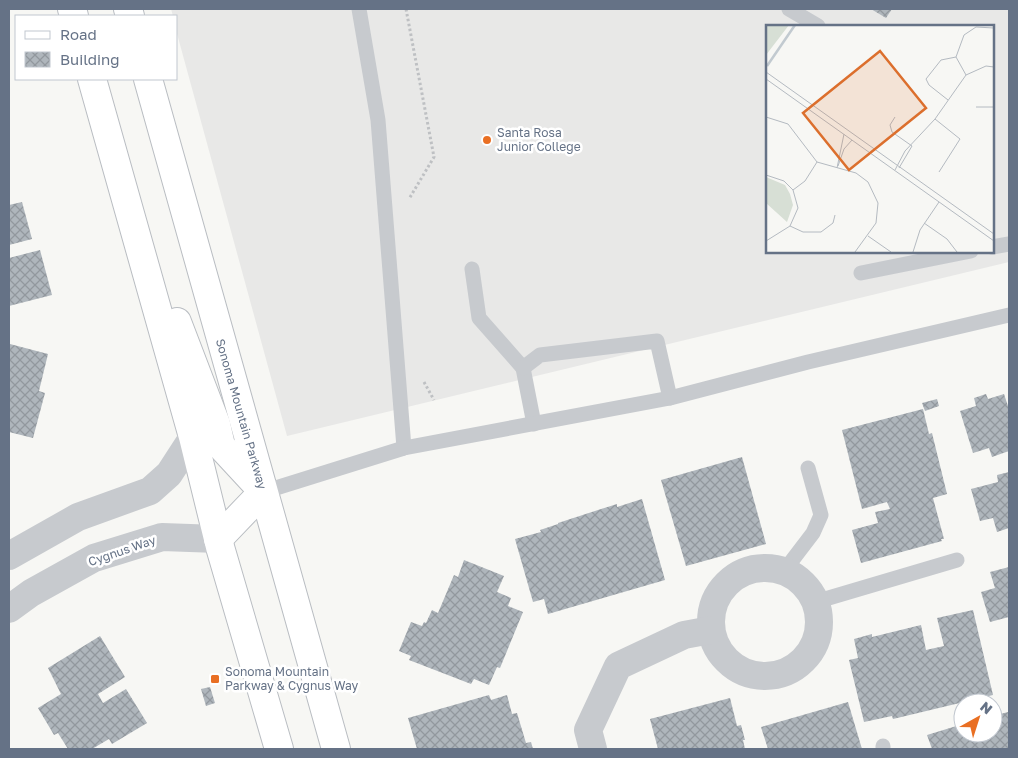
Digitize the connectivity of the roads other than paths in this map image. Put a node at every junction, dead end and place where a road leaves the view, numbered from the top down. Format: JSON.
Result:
{"nodes":[{"id":1,"x":360,"y":9,"type":"edge"},
{"id":2,"x":789,"y":9,"type":"edge"},
{"id":3,"x":816,"y":25,"type":"edge"},
{"id":4,"x":92,"y":80,"type":"edge"},
{"id":5,"x":148,"y":80,"type":"edge"},
{"id":6,"x":115,"y":162,"type":"junction"},
{"id":7,"x":1009,"y":244,"type":"edge"},
{"id":8,"x":993,"y":247,"type":"edge"},
{"id":9,"x":966,"y":252,"type":"edge"},
{"id":10,"x":472,"y":269,"type":"dead end"},
{"id":11,"x":861,"y":273,"type":"dead end"},
{"id":12,"x":1009,"y":315,"type":"edge"},
{"id":13,"x":523,"y":368,"type":"junction"},
{"id":14,"x":670,"y":398,"type":"junction"},
{"id":15,"x":534,"y":424,"type":"junction"},
{"id":16,"x":193,"y":437,"type":"junction"},
{"id":17,"x":404,"y":448,"type":"junction"},
{"id":18,"x":808,"y":468,"type":"dead end"},
{"id":19,"x":263,"y":492,"type":"junction"},
{"id":20,"x":218,"y":539,"type":"junction"},
{"id":21,"x":9,"y":556,"type":"edge"},
{"id":22,"x":958,"y":560,"type":"dead end"},
{"id":23,"x":784,"y":571,"type":"junction"},
{"id":24,"x":815,"y":602,"type":"junction"},
{"id":25,"x":9,"y":609,"type":"edge"},
{"id":26,"x":710,"y":630,"type":"junction"},
{"id":27,"x":279,"y":749,"type":"edge"},
{"id":28,"x":336,"y":749,"type":"edge"},
{"id":29,"x":593,"y":749,"type":"edge"}],
"edges":[{"from":1,"to":17,"type":"lane"},
{"from":2,"to":3,"type":"lane"},
{"from":4,"to":6,"type":"main road"},
{"from":5,"to":19,"type":"main road","name":"Sonoma Mountain Parkway"},
{"from":6,"to":16,"type":"main road"},
{"from":6,"to":19,"type":"main road"},
{"from":7,"to":8,"type":"lane"},
{"from":9,"to":11,"type":"lane"},
{"from":10,"to":13,"type":"lane"},
{"from":12,"to":14,"type":"lane"},
{"from":13,"to":14,"type":"lane"},
{"from":13,"to":15,"type":"lane"},
{"from":14,"to":15,"type":"lane"},
{"from":15,"to":17,"type":"lane"},
{"from":16,"to":20,"type":"main road"},
{"from":16,"to":21,"type":"street"},
{"from":17,"to":19,"type":"lane"},
{"from":18,"to":23,"type":"lane"},
{"from":19,"to":20,"type":"main road"},
{"from":19,"to":28,"type":"main road","name":"Sonoma Mountain Parkway"},
{"from":20,"to":25,"type":"street","name":"Cygnus Way"},
{"from":20,"to":27,"type":"main road"},
{"from":22,"to":24,"type":"lane"},
{"from":23,"to":24,"type":"street"},
{"from":23,"to":26,"type":"street"},
{"from":24,"to":26,"type":"street"},
{"from":26,"to":29,"type":"street"}]}
